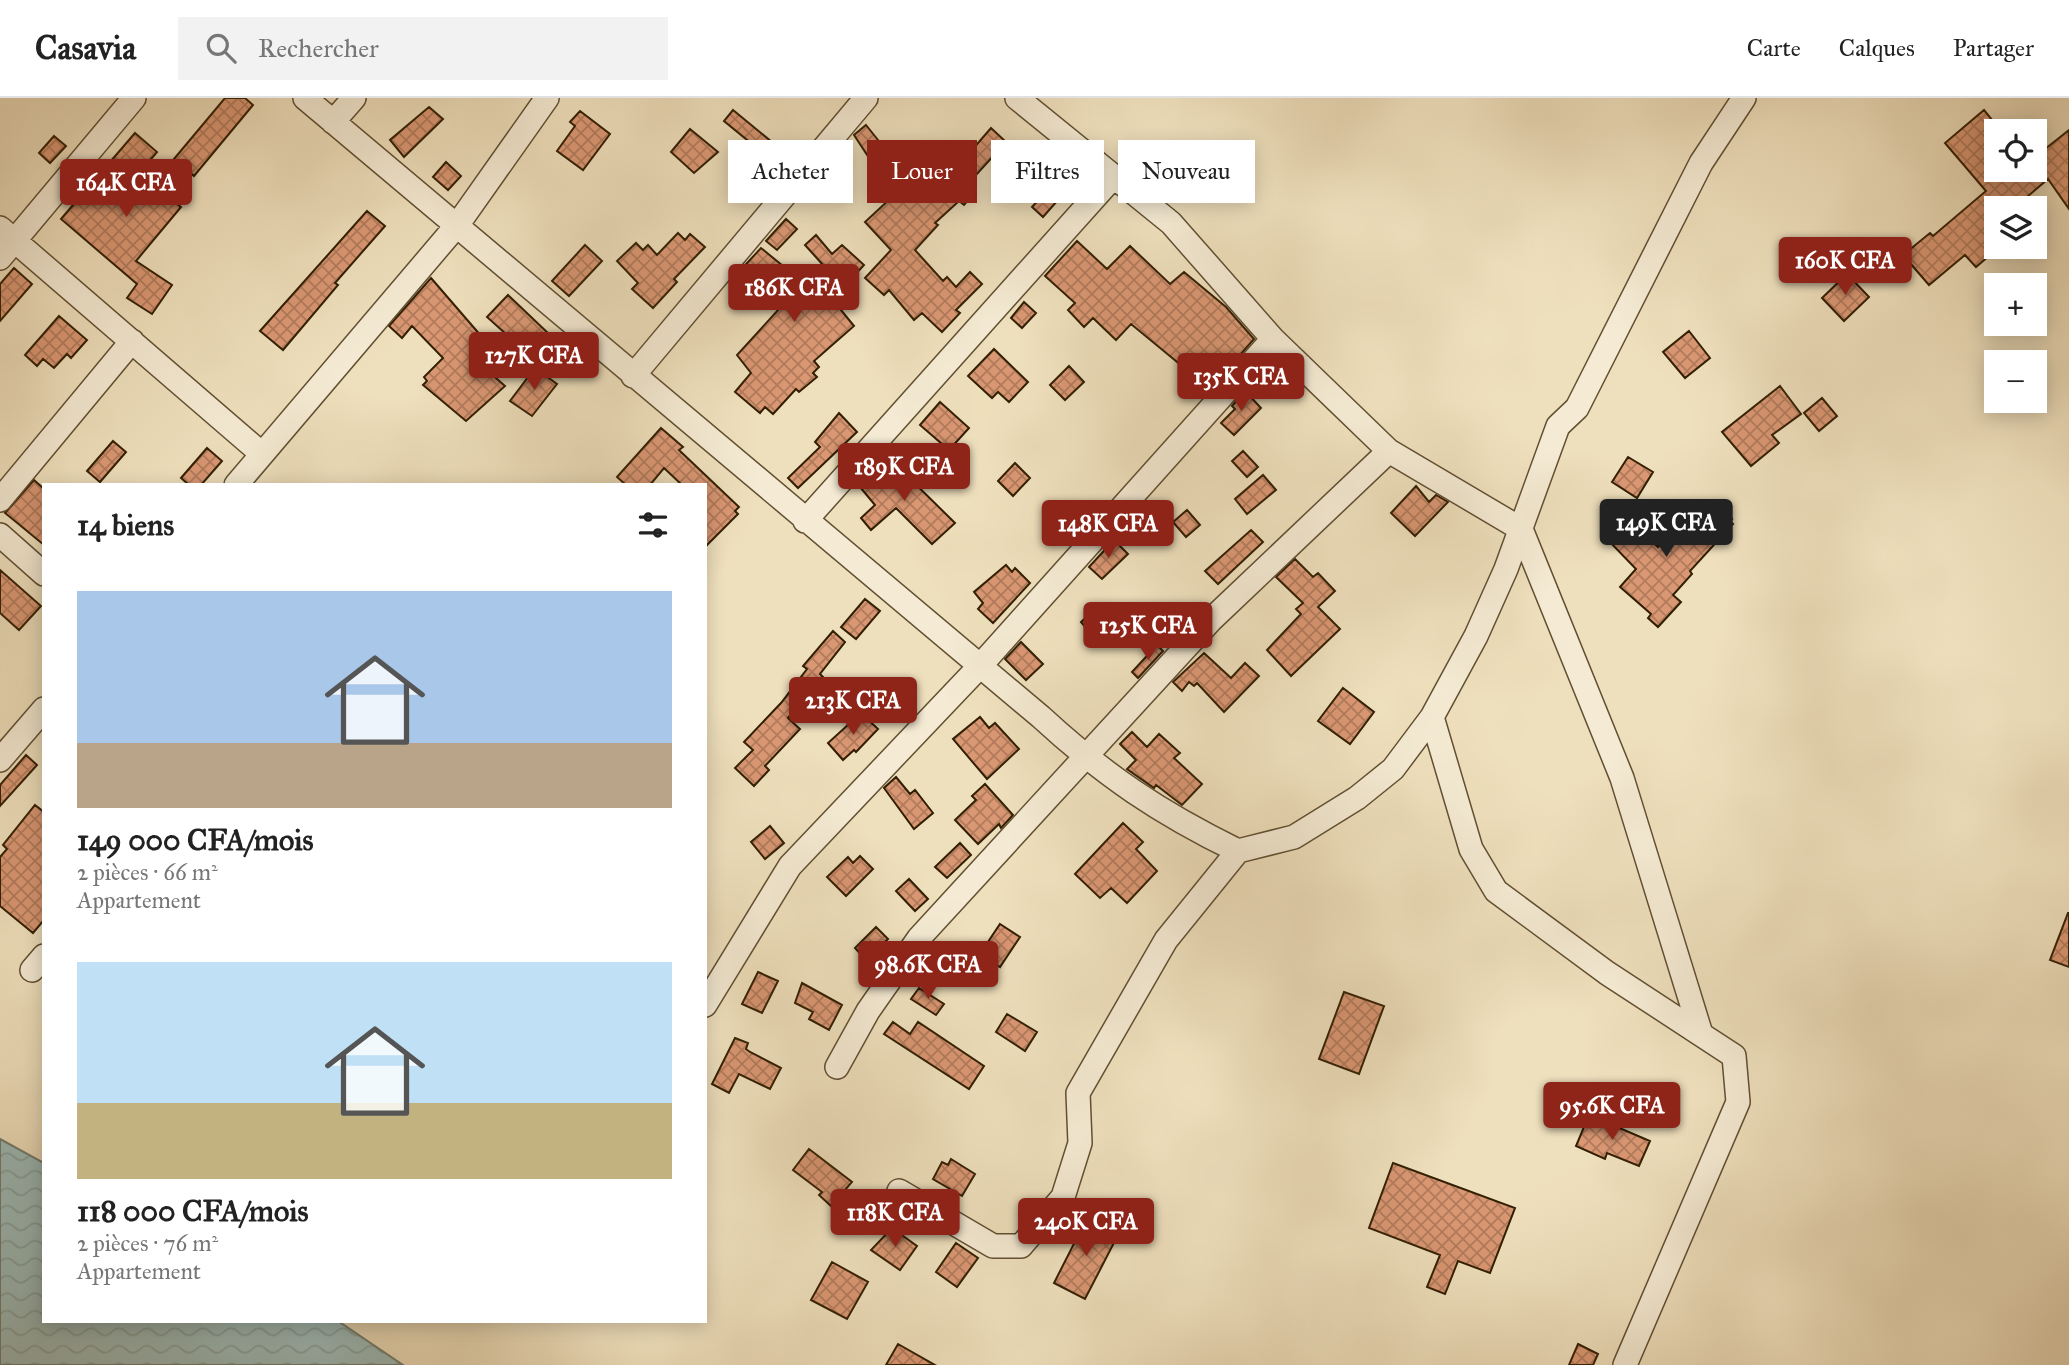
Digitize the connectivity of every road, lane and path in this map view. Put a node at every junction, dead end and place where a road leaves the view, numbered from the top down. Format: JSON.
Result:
{"nodes":[{"id":1,"x":134,"y":98,"type":"edge"},
{"id":2,"x":305,"y":98,"type":"edge"},
{"id":3,"x":354,"y":98,"type":"edge"},
{"id":4,"x":547,"y":98,"type":"edge"},
{"id":5,"x":866,"y":98,"type":"edge"},
{"id":6,"x":1017,"y":98,"type":"edge"},
{"id":7,"x":1744,"y":98,"type":"edge"},
{"id":8,"x":332,"y":122,"type":"junction"},
{"id":9,"x":1113,"y":177,"type":"junction"},
{"id":10,"x":458,"y":224,"type":"junction"},
{"id":11,"x":8,"y":234,"type":"edge"},
{"id":12,"x":0,"y":258,"type":"edge"},
{"id":13,"x":1273,"y":339,"type":"junction"},
{"id":14,"x":132,"y":341,"type":"junction"},
{"id":15,"x":633,"y":376,"type":"junction"},
{"id":16,"x":1389,"y":451,"type":"junction"},
{"id":17,"x":262,"y":454,"type":"junction"},
{"id":18,"x":238,"y":483,"type":"edge"},
{"id":19,"x":0,"y":500,"type":"edge"},
{"id":20,"x":805,"y":521,"type":"junction"},
{"id":21,"x":1521,"y":529,"type":"junction"},
{"id":22,"x":0,"y":535,"type":"edge"},
{"id":23,"x":42,"y":572,"type":"edge"},
{"id":24,"x":980,"y":666,"type":"junction"},
{"id":25,"x":42,"y":711,"type":"edge"},
{"id":26,"x":1432,"y":717,"type":"junction"},
{"id":27,"x":1085,"y":757,"type":"junction"},
{"id":28,"x":0,"y":760,"type":"edge"},
{"id":29,"x":1238,"y":851,"type":"junction"},
{"id":30,"x":707,"y":1002,"type":"edge"},
{"id":31,"x":1701,"y":1034,"type":"junction"},
{"id":32,"x":837,"y":1068,"type":"dead end"},
{"id":33,"x":899,"y":1191,"type":"dead end"},
{"id":34,"x":1625,"y":1365,"type":"edge"}],
"edges":[{"from":1,"to":11,"type":"street"},
{"from":2,"to":8,"type":"street"},
{"from":3,"to":8,"type":"street"},
{"from":4,"to":10,"type":"street"},
{"from":5,"to":15,"type":"street"},
{"from":6,"to":9,"type":"street"},
{"from":7,"to":21,"type":"street"},
{"from":8,"to":10,"type":"street"},
{"from":9,"to":13,"type":"street"},
{"from":9,"to":20,"type":"street"},
{"from":10,"to":15,"type":"street"},
{"from":10,"to":17,"type":"street"},
{"from":11,"to":12,"type":"street"},
{"from":11,"to":14,"type":"street"},
{"from":13,"to":16,"type":"street"},
{"from":13,"to":24,"type":"street"},
{"from":14,"to":17,"type":"street"},
{"from":14,"to":19,"type":"street"},
{"from":15,"to":20,"type":"street"},
{"from":16,"to":21,"type":"street"},
{"from":16,"to":27,"type":"street"},
{"from":17,"to":18,"type":"street"},
{"from":20,"to":24,"type":"street"},
{"from":21,"to":26,"type":"street"},
{"from":21,"to":31,"type":"street"},
{"from":22,"to":23,"type":"street"},
{"from":24,"to":27,"type":"street"},
{"from":24,"to":30,"type":"street"},
{"from":25,"to":28,"type":"street"},
{"from":26,"to":29,"type":"street"},
{"from":26,"to":31,"type":"street"},
{"from":27,"to":29,"type":"street"},
{"from":27,"to":32,"type":"street"},
{"from":29,"to":33,"type":"street"},
{"from":31,"to":34,"type":"street"}]}
